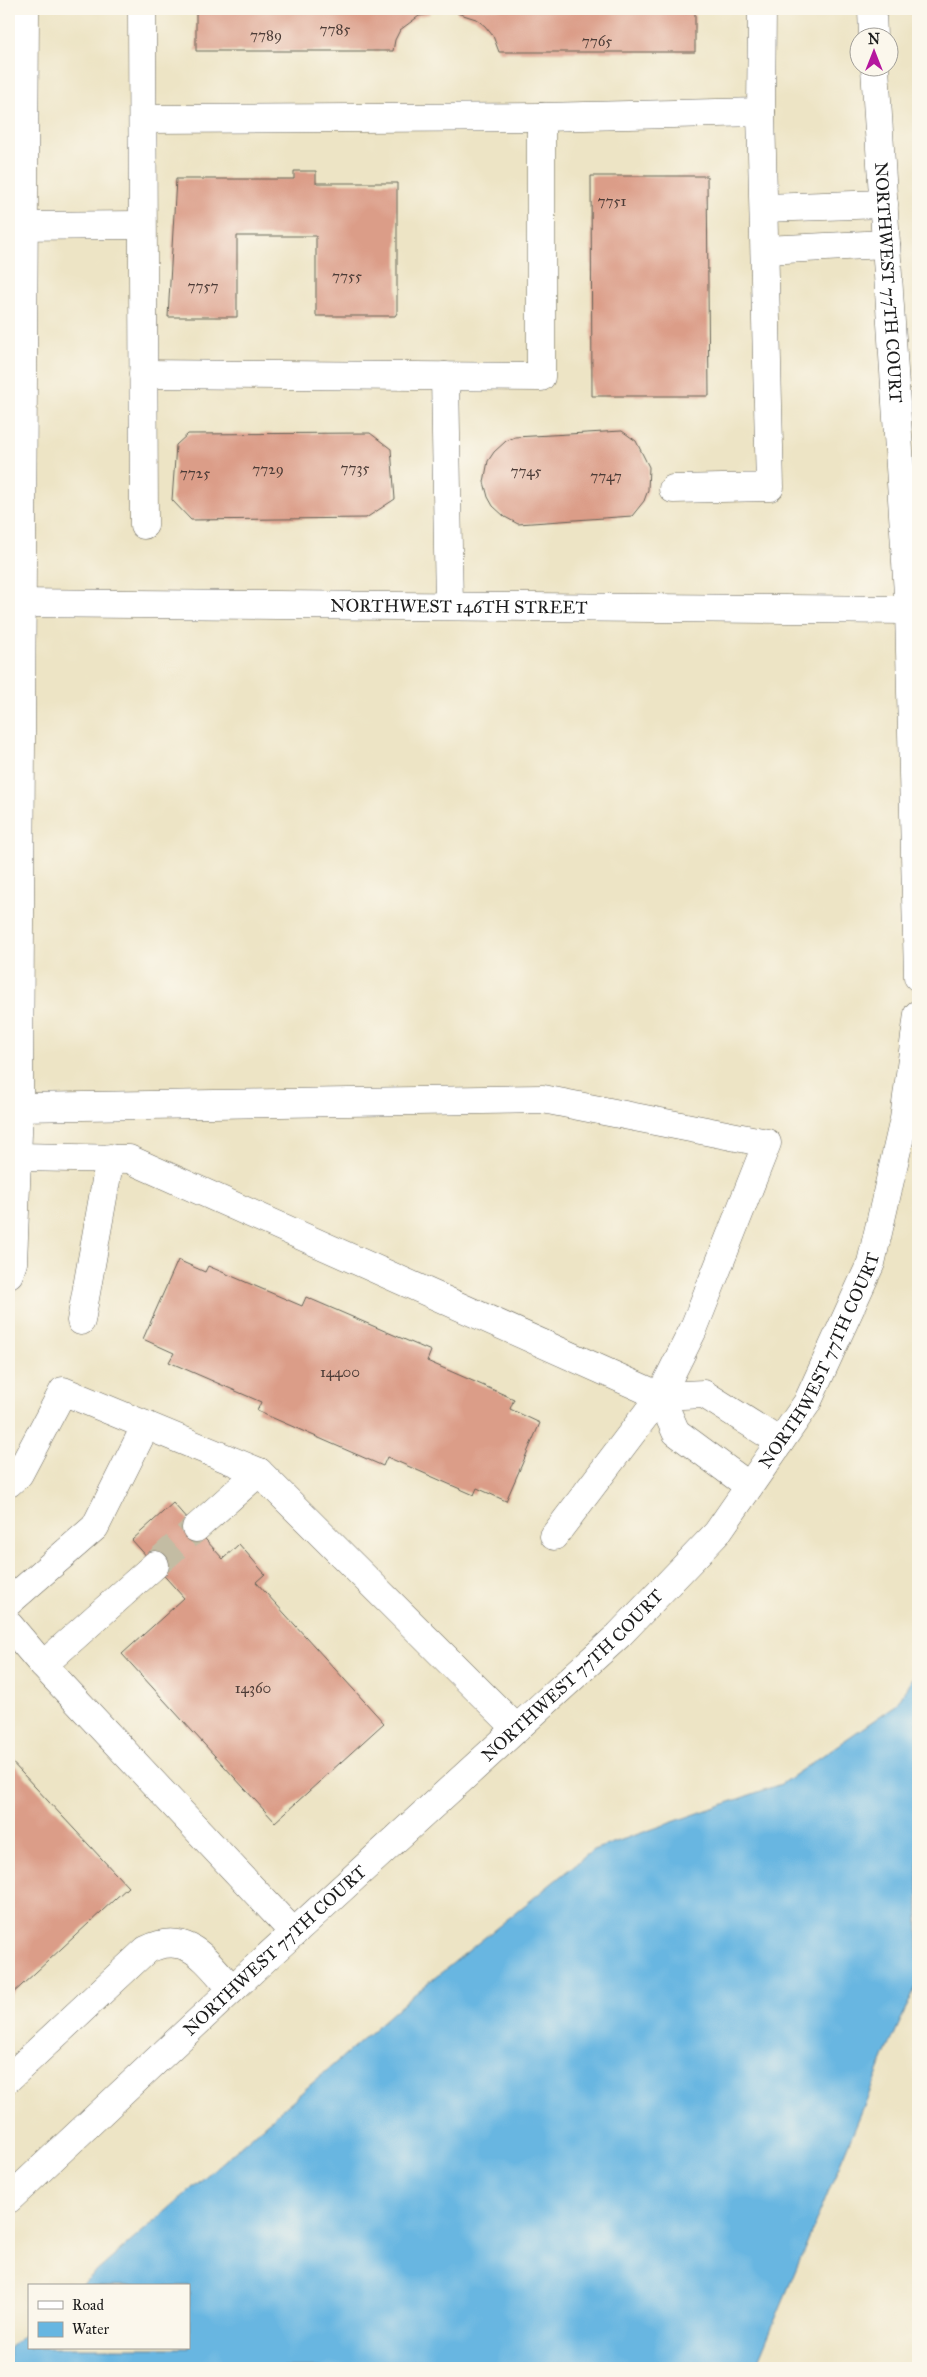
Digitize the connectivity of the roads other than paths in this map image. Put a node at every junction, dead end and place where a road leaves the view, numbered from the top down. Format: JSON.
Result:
{"nodes":[{"id":1,"x":25,"y":9,"type":"edge"},
{"id":2,"x":142,"y":9,"type":"edge"},
{"id":3,"x":762,"y":9,"type":"edge"},
{"id":4,"x":872,"y":9,"type":"edge"},
{"id":5,"x":873,"y":28,"type":"edge"},
{"id":6,"x":876,"y":78,"type":"edge"},
{"id":7,"x":762,"y":112,"type":"junction"},
{"id":8,"x":541,"y":117,"type":"junction"},
{"id":9,"x":144,"y":119,"type":"junction"},
{"id":10,"x":884,"y":204,"type":"junction"},
{"id":11,"x":764,"y":208,"type":"junction"},
{"id":12,"x":142,"y":225,"type":"junction"},
{"id":13,"x":16,"y":226,"type":"edge"},
{"id":14,"x":886,"y":244,"type":"junction"},
{"id":15,"x":765,"y":250,"type":"junction"},
{"id":16,"x":143,"y":374,"type":"junction"},
{"id":17,"x":445,"y":376,"type":"junction"},
{"id":18,"x":16,"y":465,"type":"edge"},
{"id":19,"x":673,"y":489,"type":"dead end"},
{"id":20,"x":144,"y":525,"type":"dead end"},
{"id":21,"x":16,"y":603,"type":"edge"},
{"id":22,"x":449,"y":606,"type":"junction"},
{"id":23,"x":909,"y":610,"type":"junction"},
{"id":24,"x":15,"y":828,"type":"edge"},
{"id":25,"x":918,"y":977,"type":"edge"},
{"id":26,"x":918,"y":1014,"type":"edge"},
{"id":27,"x":19,"y":1108,"type":"junction"},
{"id":28,"x":17,"y":1157,"type":"junction"},
{"id":29,"x":110,"y":1158,"type":"junction"},
{"id":30,"x":9,"y":1274,"type":"edge"},
{"id":31,"x":81,"y":1322,"type":"dead end"},
{"id":32,"x":660,"y":1396,"type":"junction"},
{"id":33,"x":146,"y":1425,"type":"junction"},
{"id":34,"x":780,"y":1442,"type":"junction"},
{"id":35,"x":258,"y":1472,"type":"junction"},
{"id":36,"x":9,"y":1483,"type":"edge"},
{"id":37,"x":749,"y":1486,"type":"junction"},
{"id":38,"x":196,"y":1528,"type":"tunnel mouth"},
{"id":39,"x":554,"y":1536,"type":"dead end"},
{"id":40,"x":155,"y":1565,"type":"tunnel mouth"},
{"id":41,"x":9,"y":1602,"type":"edge"},
{"id":42,"x":9,"y":1625,"type":"edge"},
{"id":43,"x":43,"y":1665,"type":"junction"},
{"id":44,"x":517,"y":1729,"type":"junction"},
{"id":45,"x":294,"y":1933,"type":"junction"},
{"id":46,"x":232,"y":1990,"type":"junction"},
{"id":47,"x":9,"y":2078,"type":"edge"},
{"id":48,"x":9,"y":2198,"type":"edge"}],
"edges":[{"from":1,"to":13,"type":"street"},
{"from":2,"to":9,"type":"street"},
{"from":3,"to":7,"type":"street"},
{"from":4,"to":5,"type":"street"},
{"from":6,"to":10,"type":"street","name":"NORTHWEST 77TH COURT"},
{"from":7,"to":8,"type":"street"},
{"from":7,"to":11,"type":"street"},
{"from":8,"to":9,"type":"street"},
{"from":8,"to":17,"type":"street"},
{"from":9,"to":12,"type":"street"},
{"from":10,"to":11,"type":"street"},
{"from":10,"to":14,"type":"street","name":"NORTHWEST 77TH COURT"},
{"from":11,"to":15,"type":"street"},
{"from":12,"to":13,"type":"street"},
{"from":12,"to":16,"type":"street"},
{"from":13,"to":18,"type":"street"},
{"from":14,"to":15,"type":"street"},
{"from":14,"to":23,"type":"street","name":"NORTHWEST 77TH COURT"},
{"from":15,"to":19,"type":"street"},
{"from":16,"to":17,"type":"street"},
{"from":16,"to":20,"type":"street"},
{"from":17,"to":22,"type":"street"},
{"from":18,"to":21,"type":"street"},
{"from":21,"to":22,"type":"street","name":"NORTHWEST 146TH STREET"},
{"from":21,"to":24,"type":"street"},
{"from":22,"to":23,"type":"street","name":"NORTHWEST 146TH STREET"},
{"from":23,"to":25,"type":"street","name":"NORTHWEST 77TH COURT"},
{"from":24,"to":27,"type":"street"},
{"from":26,"to":34,"type":"street","name":"NORTHWEST 77TH COURT"},
{"from":27,"to":28,"type":"street"},
{"from":27,"to":32,"type":"street"},
{"from":28,"to":29,"type":"street"},
{"from":28,"to":30,"type":"street"},
{"from":29,"to":31,"type":"street"},
{"from":29,"to":32,"type":"street"},
{"from":32,"to":34,"type":"street"},
{"from":32,"to":37,"type":"street"},
{"from":32,"to":39,"type":"street"},
{"from":33,"to":35,"type":"street"},
{"from":33,"to":36,"type":"street"},
{"from":33,"to":41,"type":"street"},
{"from":34,"to":37,"type":"street","name":"NORTHWEST 77TH COURT"},
{"from":35,"to":38,"type":"street"},
{"from":35,"to":44,"type":"street"},
{"from":37,"to":44,"type":"street","name":"NORTHWEST 77TH COURT"},
{"from":40,"to":43,"type":"street"},
{"from":42,"to":43,"type":"street"},
{"from":43,"to":45,"type":"street"},
{"from":44,"to":45,"type":"street","name":"NORTHWEST 77TH COURT"},
{"from":45,"to":46,"type":"street","name":"NORTHWEST 77TH COURT"},
{"from":46,"to":47,"type":"street"},
{"from":46,"to":48,"type":"street","name":"NORTHWEST 77TH COURT"}]}
